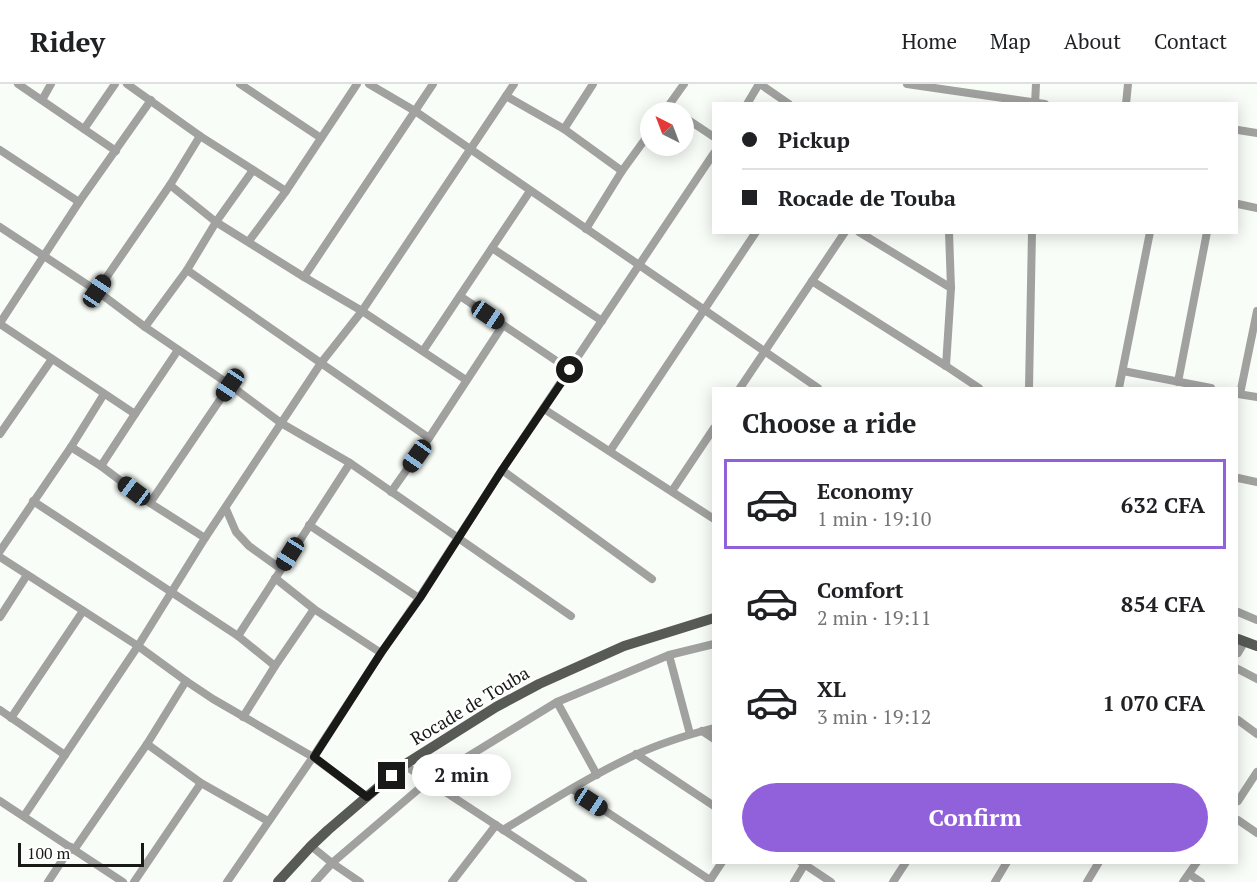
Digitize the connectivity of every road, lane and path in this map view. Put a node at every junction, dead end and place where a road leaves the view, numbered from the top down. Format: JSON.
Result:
{"nodes":[{"id":1,"x":18,"y":84,"type":"edge"},
{"id":2,"x":51,"y":84,"type":"edge"},
{"id":3,"x":115,"y":84,"type":"edge"},
{"id":4,"x":127,"y":84,"type":"edge"},
{"id":5,"x":240,"y":84,"type":"edge"},
{"id":6,"x":357,"y":84,"type":"edge"},
{"id":7,"x":369,"y":84,"type":"edge"},
{"id":8,"x":433,"y":84,"type":"edge"},
{"id":9,"x":514,"y":84,"type":"edge"},
{"id":10,"x":594,"y":84,"type":"edge"},
{"id":11,"x":684,"y":84,"type":"edge"},
{"id":12,"x":760,"y":84,"type":"edge"},
{"id":13,"x":907,"y":84,"type":"edge"},
{"id":14,"x":1036,"y":84,"type":"edge"},
{"id":15,"x":1128,"y":84,"type":"edge"},
{"id":16,"x":963,"y":88,"type":"edge"},
{"id":17,"x":506,"y":96,"type":"junction"},
{"id":18,"x":42,"y":100,"type":"junction"},
{"id":19,"x":151,"y":100,"type":"junction"},
{"id":20,"x":672,"y":102,"type":"edge"},
{"id":21,"x":748,"y":102,"type":"edge"},
{"id":22,"x":786,"y":102,"type":"edge"},
{"id":23,"x":1030,"y":102,"type":"edge"},
{"id":24,"x":1035,"y":102,"type":"edge"},
{"id":25,"x":1126,"y":102,"type":"edge"},
{"id":26,"x":415,"y":111,"type":"junction"},
{"id":27,"x":694,"y":124,"type":"edge"},
{"id":28,"x":84,"y":129,"type":"junction"},
{"id":29,"x":564,"y":129,"type":"junction"},
{"id":30,"x":1238,"y":130,"type":"edge"},
{"id":31,"x":1257,"y":133,"type":"edge"},
{"id":32,"x":200,"y":136,"type":"junction"},
{"id":33,"x":712,"y":136,"type":"edge"},
{"id":34,"x":321,"y":138,"type":"junction"},
{"id":35,"x":640,"y":146,"type":"edge"},
{"id":36,"x":470,"y":149,"type":"junction"},
{"id":37,"x":0,"y":150,"type":"edge"},
{"id":38,"x":116,"y":151,"type":"junction"},
{"id":39,"x":712,"y":156,"type":"edge"},
{"id":40,"x":253,"y":170,"type":"junction"},
{"id":41,"x":621,"y":171,"type":"junction"},
{"id":42,"x":170,"y":185,"type":"junction"},
{"id":43,"x":286,"y":191,"type":"junction"},
{"id":44,"x":530,"y":191,"type":"junction"},
{"id":45,"x":79,"y":202,"type":"junction"},
{"id":46,"x":1238,"y":204,"type":"edge"},
{"id":47,"x":1257,"y":208,"type":"edge"},
{"id":48,"x":216,"y":222,"type":"junction"},
{"id":49,"x":0,"y":227,"type":"edge"},
{"id":50,"x":586,"y":229,"type":"junction"},
{"id":51,"x":755,"y":234,"type":"edge"},
{"id":52,"x":844,"y":234,"type":"edge"},
{"id":53,"x":949,"y":234,"type":"edge"},
{"id":54,"x":1032,"y":234,"type":"edge"},
{"id":55,"x":1150,"y":234,"type":"edge"},
{"id":56,"x":1208,"y":234,"type":"edge"},
{"id":57,"x":871,"y":236,"type":"edge"},
{"id":58,"x":249,"y":241,"type":"junction"},
{"id":59,"x":492,"y":248,"type":"junction"},
{"id":60,"x":44,"y":257,"type":"junction"},
{"id":61,"x":639,"y":266,"type":"junction"},
{"id":62,"x":187,"y":270,"type":"junction"},
{"id":63,"x":304,"y":277,"type":"junction"},
{"id":64,"x":812,"y":281,"type":"junction"},
{"id":65,"x":951,"y":288,"type":"junction"},
{"id":66,"x":97,"y":291,"type":"junction"},
{"id":67,"x":460,"y":296,"type":"junction"},
{"id":68,"x":704,"y":310,"type":"junction"},
{"id":69,"x":362,"y":311,"type":"junction"},
{"id":70,"x":1257,"y":311,"type":"edge"},
{"id":71,"x":602,"y":321,"type":"junction"},
{"id":72,"x":0,"y":324,"type":"edge"},
{"id":73,"x":503,"y":325,"type":"junction"},
{"id":74,"x":145,"y":327,"type":"junction"},
{"id":75,"x":178,"y":350,"type":"junction"},
{"id":76,"x":423,"y":351,"type":"junction"},
{"id":77,"x":765,"y":352,"type":"junction"},
{"id":78,"x":52,"y":359,"type":"junction"},
{"id":79,"x":321,"y":363,"type":"junction"},
{"id":80,"x":946,"y":366,"type":"junction"},
{"id":81,"x":570,"y":370,"type":"junction"},
{"id":82,"x":1123,"y":371,"type":"junction"},
{"id":83,"x":466,"y":380,"type":"junction"},
{"id":84,"x":1178,"y":382,"type":"junction"},
{"id":85,"x":230,"y":385,"type":"junction"},
{"id":86,"x":741,"y":387,"type":"edge"},
{"id":87,"x":817,"y":387,"type":"edge"},
{"id":88,"x":978,"y":387,"type":"edge"},
{"id":89,"x":1029,"y":387,"type":"edge"},
{"id":90,"x":1119,"y":387,"type":"edge"},
{"id":91,"x":1206,"y":387,"type":"edge"},
{"id":92,"x":104,"y":394,"type":"junction"},
{"id":93,"x":1239,"y":394,"type":"edge"},
{"id":94,"x":1257,"y":398,"type":"edge"},
{"id":95,"x":544,"y":409,"type":"junction"},
{"id":96,"x":135,"y":414,"type":"junction"},
{"id":97,"x":281,"y":423,"type":"junction"},
{"id":98,"x":712,"y":431,"type":"edge"},
{"id":99,"x":0,"y":434,"type":"edge"},
{"id":100,"x":429,"y":438,"type":"junction"},
{"id":101,"x":71,"y":447,"type":"junction"},
{"id":102,"x":610,"y":451,"type":"junction"},
{"id":103,"x":350,"y":463,"type":"junction"},
{"id":104,"x":101,"y":466,"type":"junction"},
{"id":105,"x":502,"y":470,"type":"junction"},
{"id":106,"x":1238,"y":478,"type":"edge"},
{"id":107,"x":1257,"y":482,"type":"edge"},
{"id":108,"x":672,"y":491,"type":"junction"},
{"id":109,"x":391,"y":492,"type":"junction"},
{"id":110,"x":33,"y":501,"type":"junction"},
{"id":111,"x":150,"y":503,"type":"junction"},
{"id":112,"x":226,"y":509,"type":"junction"},
{"id":113,"x":712,"y":518,"type":"edge"},
{"id":114,"x":309,"y":525,"type":"junction"},
{"id":115,"x":458,"y":537,"type":"junction"},
{"id":116,"x":206,"y":538,"type":"junction"},
{"id":117,"x":0,"y":551,"type":"edge"},
{"id":118,"x":0,"y":557,"type":"edge"},
{"id":119,"x":281,"y":569,"type":"junction"},
{"id":120,"x":27,"y":575,"type":"junction"},
{"id":121,"x":275,"y":578,"type":"junction"},
{"id":122,"x":652,"y":579,"type":"dead end"},
{"id":123,"x":171,"y":593,"type":"junction"},
{"id":124,"x":420,"y":598,"type":"junction"},
{"id":125,"x":314,"y":609,"type":"junction"},
{"id":126,"x":83,"y":611,"type":"junction"},
{"id":127,"x":1238,"y":612,"type":"edge"},
{"id":128,"x":571,"y":616,"type":"dead end"},
{"id":129,"x":0,"y":617,"type":"edge"},
{"id":130,"x":712,"y":619,"type":"edge"},
{"id":131,"x":1257,"y":620,"type":"edge"},
{"id":132,"x":238,"y":636,"type":"junction"},
{"id":133,"x":1241,"y":640,"type":"edge"},
{"id":134,"x":712,"y":644,"type":"edge"},
{"id":135,"x":138,"y":646,"type":"junction"},
{"id":136,"x":1257,"y":646,"type":"edge"},
{"id":137,"x":381,"y":653,"type":"junction"},
{"id":138,"x":1238,"y":653,"type":"edge"},
{"id":139,"x":669,"y":655,"type":"junction"},
{"id":140,"x":274,"y":666,"type":"junction"},
{"id":141,"x":1238,"y":669,"type":"edge"},
{"id":142,"x":1257,"y":679,"type":"edge"},
{"id":143,"x":186,"y":681,"type":"junction"},
{"id":144,"x":557,"y":702,"type":"junction"},
{"id":145,"x":0,"y":710,"type":"edge"},
{"id":146,"x":243,"y":717,"type":"junction"},
{"id":147,"x":11,"y":718,"type":"junction"},
{"id":148,"x":1238,"y":720,"type":"edge"},
{"id":149,"x":712,"y":728,"type":"edge"},
{"id":150,"x":702,"y":731,"type":"junction"},
{"id":151,"x":690,"y":734,"type":"junction"},
{"id":152,"x":1257,"y":734,"type":"edge"},
{"id":153,"x":712,"y":738,"type":"edge"},
{"id":154,"x":147,"y":744,"type":"junction"},
{"id":155,"x":636,"y":754,"type":"junction"},
{"id":156,"x":65,"y":755,"type":"junction"},
{"id":157,"x":314,"y":757,"type":"junction"},
{"id":158,"x":404,"y":765,"type":"junction"},
{"id":159,"x":1257,"y":772,"type":"edge"},
{"id":160,"x":597,"y":775,"type":"junction"},
{"id":161,"x":428,"y":781,"type":"junction"},
{"id":162,"x":201,"y":783,"type":"junction"},
{"id":163,"x":572,"y":789,"type":"junction"},
{"id":164,"x":367,"y":797,"type":"junction"},
{"id":165,"x":0,"y":801,"type":"edge"},
{"id":166,"x":1238,"y":801,"type":"edge"},
{"id":167,"x":712,"y":805,"type":"edge"},
{"id":168,"x":24,"y":816,"type":"junction"},
{"id":169,"x":1238,"y":820,"type":"edge"},
{"id":170,"x":268,"y":821,"type":"junction"},
{"id":171,"x":500,"y":828,"type":"junction"},
{"id":172,"x":1257,"y":833,"type":"edge"},
{"id":173,"x":311,"y":846,"type":"junction"},
{"id":174,"x":73,"y":848,"type":"junction"},
{"id":175,"x":332,"y":863,"type":"junction"},
{"id":176,"x":721,"y":864,"type":"edge"},
{"id":177,"x":803,"y":864,"type":"edge"},
{"id":178,"x":805,"y":864,"type":"edge"},
{"id":179,"x":905,"y":864,"type":"edge"},
{"id":180,"x":1007,"y":864,"type":"edge"},
{"id":181,"x":1098,"y":864,"type":"edge"},
{"id":182,"x":1196,"y":864,"type":"edge"},
{"id":183,"x":1186,"y":878,"type":"edge"},
{"id":184,"x":710,"y":881,"type":"edge"},
{"id":185,"x":48,"y":882,"type":"edge"},
{"id":186,"x":123,"y":882,"type":"edge"},
{"id":187,"x":134,"y":882,"type":"edge"},
{"id":188,"x":227,"y":882,"type":"edge"},
{"id":189,"x":278,"y":882,"type":"edge"},
{"id":190,"x":315,"y":882,"type":"edge"},
{"id":191,"x":360,"y":882,"type":"edge"},
{"id":192,"x":452,"y":882,"type":"edge"},
{"id":193,"x":583,"y":882,"type":"edge"},
{"id":194,"x":794,"y":882,"type":"edge"},
{"id":195,"x":831,"y":882,"type":"edge"},
{"id":196,"x":893,"y":882,"type":"edge"},
{"id":197,"x":995,"y":882,"type":"edge"},
{"id":198,"x":1087,"y":882,"type":"edge"},
{"id":199,"x":1201,"y":882,"type":"edge"}],
"edges":[{"from":1,"to":18,"type":"street"},
{"from":2,"to":18,"type":"street"},
{"from":3,"to":28,"type":"street"},
{"from":4,"to":19,"type":"street"},
{"from":5,"to":34,"type":"street"},
{"from":6,"to":34,"type":"street"},
{"from":7,"to":26,"type":"street"},
{"from":8,"to":26,"type":"street"},
{"from":9,"to":17,"type":"street"},
{"from":10,"to":29,"type":"street"},
{"from":11,"to":20,"type":"street"},
{"from":12,"to":21,"type":"street"},
{"from":12,"to":22,"type":"street"},
{"from":13,"to":16,"type":"street"},
{"from":14,"to":24,"type":"street"},
{"from":15,"to":25,"type":"street"},
{"from":16,"to":23,"type":"street"},
{"from":17,"to":29,"type":"street"},
{"from":17,"to":36,"type":"street"},
{"from":18,"to":28,"type":"street"},
{"from":19,"to":32,"type":"street"},
{"from":19,"to":38,"type":"street"},
{"from":26,"to":36,"type":"street"},
{"from":26,"to":63,"type":"street"},
{"from":27,"to":33,"type":"street"},
{"from":28,"to":38,"type":"street"},
{"from":29,"to":41,"type":"street"},
{"from":30,"to":31,"type":"street"},
{"from":32,"to":40,"type":"street"},
{"from":32,"to":42,"type":"street"},
{"from":34,"to":43,"type":"street"},
{"from":35,"to":41,"type":"street"},
{"from":36,"to":44,"type":"street"},
{"from":36,"to":69,"type":"street"},
{"from":37,"to":45,"type":"street"},
{"from":38,"to":45,"type":"street"},
{"from":39,"to":61,"type":"street"},
{"from":40,"to":43,"type":"street"},
{"from":40,"to":48,"type":"street"},
{"from":41,"to":50,"type":"street"},
{"from":42,"to":48,"type":"street"},
{"from":42,"to":66,"type":"street"},
{"from":43,"to":58,"type":"street"},
{"from":44,"to":50,"type":"street"},
{"from":44,"to":59,"type":"street"},
{"from":45,"to":60,"type":"street"},
{"from":46,"to":47,"type":"street"},
{"from":48,"to":58,"type":"street"},
{"from":48,"to":62,"type":"street"},
{"from":49,"to":60,"type":"street"},
{"from":50,"to":61,"type":"street"},
{"from":51,"to":68,"type":"street"},
{"from":52,"to":64,"type":"street"},
{"from":53,"to":65,"type":"street"},
{"from":54,"to":89,"type":"street"},
{"from":55,"to":82,"type":"street"},
{"from":56,"to":84,"type":"street"},
{"from":57,"to":65,"type":"street"},
{"from":58,"to":63,"type":"street"},
{"from":59,"to":67,"type":"street"},
{"from":59,"to":71,"type":"street"},
{"from":60,"to":66,"type":"street"},
{"from":60,"to":72,"type":"street"},
{"from":61,"to":68,"type":"street"},
{"from":61,"to":71,"type":"street"},
{"from":62,"to":74,"type":"street"},
{"from":62,"to":79,"type":"street"},
{"from":63,"to":69,"type":"street"},
{"from":64,"to":77,"type":"street"},
{"from":64,"to":80,"type":"street"},
{"from":65,"to":80,"type":"street"},
{"from":66,"to":74,"type":"street"},
{"from":67,"to":73,"type":"street"},
{"from":67,"to":76,"type":"street"},
{"from":68,"to":77,"type":"street"},
{"from":68,"to":102,"type":"street"},
{"from":69,"to":76,"type":"street"},
{"from":69,"to":79,"type":"street"},
{"from":70,"to":93,"type":"street"},
{"from":71,"to":81,"type":"street"},
{"from":72,"to":78,"type":"street"},
{"from":73,"to":81,"type":"street"},
{"from":73,"to":83,"type":"street"},
{"from":74,"to":75,"type":"street"},
{"from":75,"to":85,"type":"street"},
{"from":75,"to":96,"type":"street"},
{"from":76,"to":83,"type":"street"},
{"from":77,"to":86,"type":"street"},
{"from":77,"to":87,"type":"street"},
{"from":78,"to":92,"type":"street"},
{"from":78,"to":99,"type":"street"},
{"from":79,"to":97,"type":"street"},
{"from":79,"to":100,"type":"street"},
{"from":80,"to":88,"type":"street"},
{"from":81,"to":95,"type":"street"},
{"from":82,"to":84,"type":"street"},
{"from":82,"to":90,"type":"street"},
{"from":83,"to":100,"type":"street"},
{"from":84,"to":91,"type":"street"},
{"from":85,"to":97,"type":"street"},
{"from":85,"to":111,"type":"street"},
{"from":92,"to":96,"type":"street"},
{"from":92,"to":101,"type":"street"},
{"from":93,"to":94,"type":"street"},
{"from":95,"to":102,"type":"street"},
{"from":95,"to":105,"type":"street"},
{"from":96,"to":104,"type":"street"},
{"from":97,"to":103,"type":"street"},
{"from":97,"to":112,"type":"street"},
{"from":98,"to":108,"type":"street"},
{"from":100,"to":109,"type":"street"},
{"from":101,"to":104,"type":"street"},
{"from":101,"to":110,"type":"street"},
{"from":102,"to":108,"type":"street"},
{"from":103,"to":109,"type":"street"},
{"from":103,"to":114,"type":"street"},
{"from":104,"to":111,"type":"street"},
{"from":105,"to":115,"type":"street"},
{"from":105,"to":122,"type":"street"},
{"from":106,"to":107,"type":"street"},
{"from":108,"to":113,"type":"street"},
{"from":109,"to":115,"type":"street"},
{"from":110,"to":117,"type":"street"},
{"from":110,"to":123,"type":"street"},
{"from":111,"to":116,"type":"street"},
{"from":112,"to":116,"type":"street"},
{"from":112,"to":119,"type":"street"},
{"from":114,"to":119,"type":"street"},
{"from":114,"to":124,"type":"street"},
{"from":115,"to":124,"type":"street"},
{"from":115,"to":128,"type":"street"},
{"from":116,"to":123,"type":"street"},
{"from":118,"to":120,"type":"street"},
{"from":119,"to":121,"type":"street"},
{"from":120,"to":126,"type":"street"},
{"from":120,"to":129,"type":"street"},
{"from":121,"to":125,"type":"street"},
{"from":121,"to":132,"type":"street"},
{"from":123,"to":132,"type":"street"},
{"from":123,"to":135,"type":"street"},
{"from":124,"to":137,"type":"street"},
{"from":125,"to":137,"type":"street"},
{"from":125,"to":140,"type":"street"},
{"from":126,"to":135,"type":"street"},
{"from":126,"to":147,"type":"street"},
{"from":127,"to":131,"type":"street"},
{"from":130,"to":158,"type":"main road","name":"Rocade de Touba"},
{"from":132,"to":140,"type":"street"},
{"from":133,"to":136,"type":"main road"},
{"from":133,"to":138,"type":"street"},
{"from":134,"to":139,"type":"street"},
{"from":135,"to":143,"type":"street"},
{"from":135,"to":156,"type":"street"},
{"from":137,"to":157,"type":"street"},
{"from":139,"to":144,"type":"street"},
{"from":139,"to":151,"type":"street"},
{"from":140,"to":146,"type":"street"},
{"from":141,"to":142,"type":"street"},
{"from":143,"to":146,"type":"street"},
{"from":143,"to":154,"type":"street"},
{"from":144,"to":160,"type":"street"},
{"from":144,"to":161,"type":"street"},
{"from":145,"to":147,"type":"street"},
{"from":146,"to":157,"type":"street"},
{"from":147,"to":156,"type":"street"},
{"from":148,"to":152,"type":"street"},
{"from":149,"to":150,"type":"street"},
{"from":150,"to":151,"type":"street"},
{"from":150,"to":153,"type":"street"},
{"from":151,"to":155,"type":"street"},
{"from":154,"to":162,"type":"street"},
{"from":154,"to":174,"type":"street"},
{"from":155,"to":160,"type":"street"},
{"from":155,"to":167,"type":"street"},
{"from":156,"to":168,"type":"street"},
{"from":157,"to":164,"type":"street"},
{"from":157,"to":170,"type":"street"},
{"from":158,"to":161,"type":"street"},
{"from":158,"to":164,"type":"main road","name":"Rocade de Touba"},
{"from":159,"to":166,"type":"street"},
{"from":160,"to":163,"type":"street"},
{"from":161,"to":171,"type":"street"},
{"from":161,"to":175,"type":"street"},
{"from":162,"to":170,"type":"street"},
{"from":162,"to":187,"type":"street"},
{"from":163,"to":171,"type":"street"},
{"from":163,"to":184,"type":"street"},
{"from":164,"to":173,"type":"main road","name":"Rocade de Touba"},
{"from":165,"to":168,"type":"street"},
{"from":168,"to":174,"type":"street"},
{"from":169,"to":172,"type":"street"},
{"from":170,"to":188,"type":"street"},
{"from":171,"to":192,"type":"street"},
{"from":171,"to":193,"type":"street"},
{"from":173,"to":175,"type":"street"},
{"from":173,"to":189,"type":"main road","name":"Rocade de Touba"},
{"from":174,"to":185,"type":"street"},
{"from":174,"to":186,"type":"street"},
{"from":175,"to":190,"type":"street"},
{"from":175,"to":191,"type":"street"},
{"from":176,"to":184,"type":"street"},
{"from":177,"to":194,"type":"street"},
{"from":178,"to":195,"type":"street"},
{"from":179,"to":196,"type":"street"},
{"from":180,"to":197,"type":"street"},
{"from":181,"to":198,"type":"street"},
{"from":182,"to":183,"type":"street"},
{"from":183,"to":199,"type":"street"}]}
